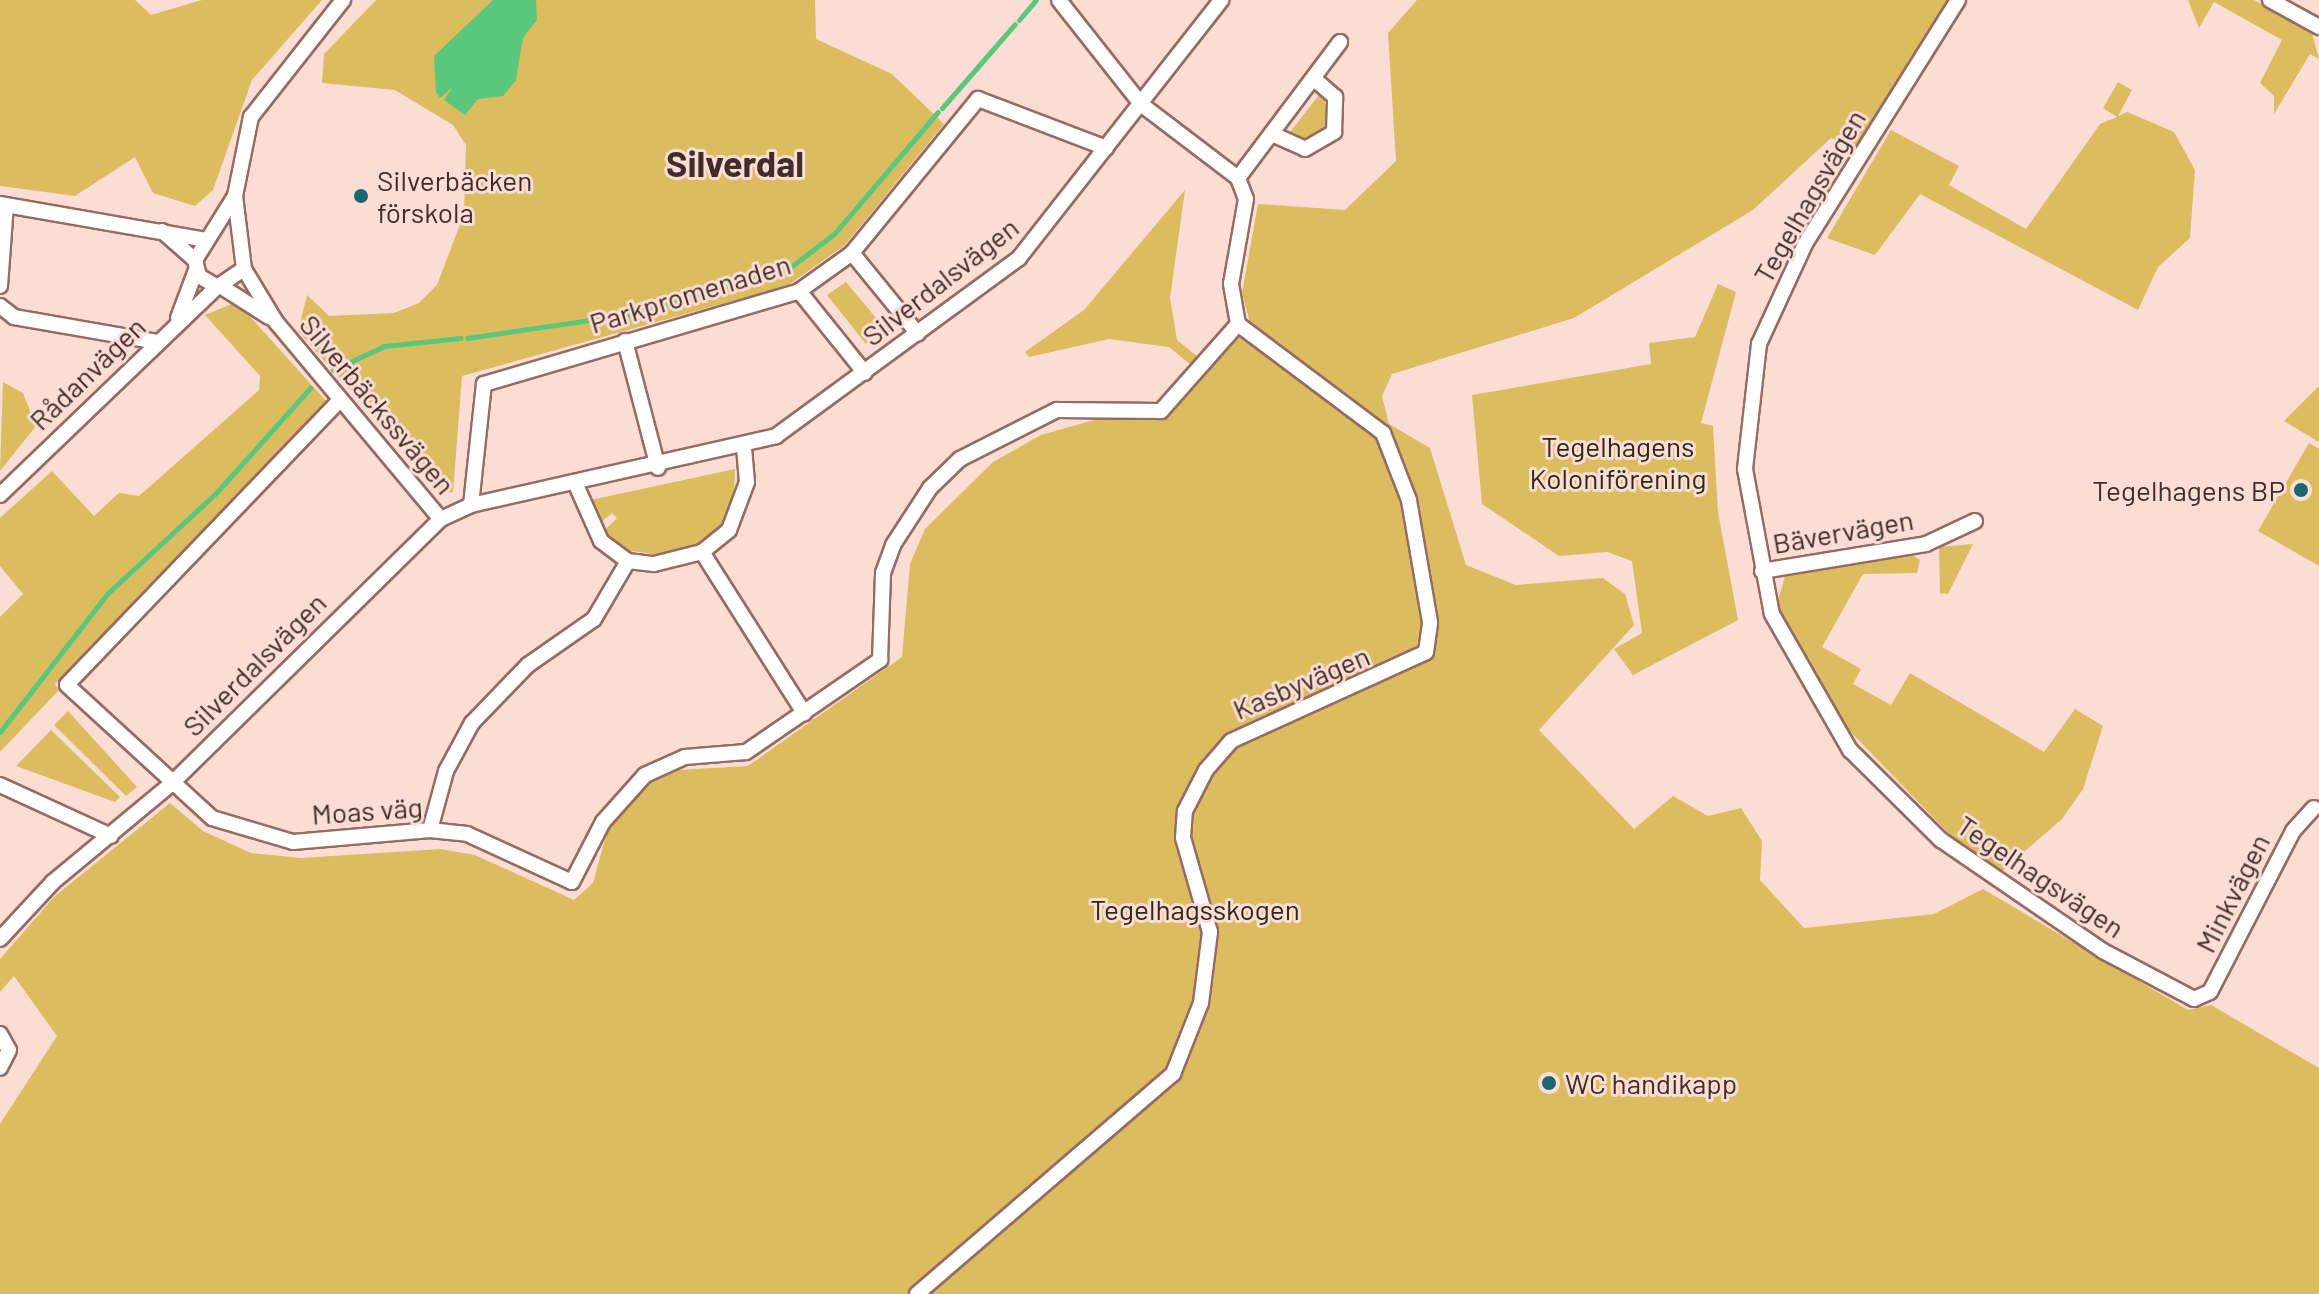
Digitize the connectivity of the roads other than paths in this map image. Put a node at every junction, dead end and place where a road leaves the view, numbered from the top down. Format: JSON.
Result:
{"nodes":[{"id":1,"x":343,"y":0,"type":"edge"},
{"id":2,"x":1221,"y":0,"type":"edge"},
{"id":3,"x":1958,"y":0,"type":"edge"},
{"id":4,"x":2270,"y":0,"type":"edge"},
{"id":5,"x":1058,"y":2,"type":"edge"},
{"id":6,"x":2319,"y":27,"type":"edge"},
{"id":7,"x":1340,"y":42,"type":"dead end"},
{"id":8,"x":1314,"y":79,"type":"junction"},
{"id":9,"x":1141,"y":104,"type":"junction"},
{"id":10,"x":1272,"y":134,"type":"junction"},
{"id":11,"x":1106,"y":148,"type":"junction"},
{"id":12,"x":1238,"y":178,"type":"junction"},
{"id":13,"x":235,"y":196,"type":"junction"},
{"id":14,"x":3,"y":204,"type":"edge"},
{"id":15,"x":162,"y":231,"type":"junction"},
{"id":16,"x":209,"y":238,"type":"junction"},
{"id":17,"x":241,"y":248,"type":"junction"},
{"id":18,"x":852,"y":253,"type":"junction"},
{"id":19,"x":195,"y":265,"type":"junction"},
{"id":20,"x":244,"y":269,"type":"junction"},
{"id":21,"x":0,"y":286,"type":"edge"},
{"id":22,"x":220,"y":287,"type":"junction"},
{"id":23,"x":799,"y":291,"type":"junction"},
{"id":24,"x":0,"y":306,"type":"edge"},
{"id":25,"x":176,"y":322,"type":"junction"},
{"id":26,"x":276,"y":322,"type":"junction"},
{"id":27,"x":1238,"y":324,"type":"junction"},
{"id":28,"x":918,"y":334,"type":"junction"},
{"id":29,"x":625,"y":341,"type":"junction"},
{"id":30,"x":157,"y":342,"type":"junction"},
{"id":31,"x":865,"y":373,"type":"junction"},
{"id":32,"x":339,"y":401,"type":"junction"},
{"id":33,"x":744,"y":448,"type":"junction"},
{"id":34,"x":658,"y":468,"type":"junction"},
{"id":35,"x":577,"y":487,"type":"junction"},
{"id":36,"x":0,"y":495,"type":"edge"},
{"id":37,"x":471,"y":505,"type":"junction"},
{"id":38,"x":441,"y":519,"type":"junction"},
{"id":39,"x":1975,"y":521,"type":"dead end"},
{"id":40,"x":702,"y":552,"type":"junction"},
{"id":41,"x":628,"y":561,"type":"junction"},
{"id":42,"x":1762,"y":571,"type":"junction"},
{"id":43,"x":804,"y":713,"type":"junction"},
{"id":44,"x":171,"y":784,"type":"junction"},
{"id":45,"x":0,"y":785,"type":"edge"},
{"id":46,"x":2314,"y":808,"type":"dead end"},
{"id":47,"x":430,"y":830,"type":"junction"},
{"id":48,"x":111,"y":836,"type":"junction"},
{"id":49,"x":0,"y":939,"type":"edge"},
{"id":50,"x":2194,"y":999,"type":"joint"},
{"id":51,"x":0,"y":1034,"type":"edge"},
{"id":52,"x":0,"y":1068,"type":"edge"},
{"id":53,"x":917,"y":1294,"type":"edge"}],
"edges":[{"from":1,"to":13,"type":"street","name":"Rådanvägen"},
{"from":2,"to":9,"type":"street","name":"Silverdalsvägen"},
{"from":3,"to":42,"type":"street","name":"Tegelhagsvägen"},
{"from":4,"to":6,"type":"street"},
{"from":5,"to":9,"type":"street"},
{"from":7,"to":8,"type":"street"},
{"from":8,"to":10,"type":"street"},
{"from":8,"to":10,"type":"street"},
{"from":9,"to":11,"type":"street","name":"Silverdalsvägen"},
{"from":9,"to":12,"type":"street"},
{"from":10,"to":12,"type":"street"},
{"from":11,"to":18,"type":"street","name":"Parkpromenaden"},
{"from":11,"to":28,"type":"street","name":"Silverdalsvägen"},
{"from":12,"to":27,"type":"street"},
{"from":13,"to":16,"type":"street","name":"Rådanvägen"},
{"from":13,"to":17,"type":"street","name":"Rådanvägen"},
{"from":14,"to":15,"type":"street"},
{"from":14,"to":21,"type":"street"},
{"from":15,"to":16,"type":"street"},
{"from":15,"to":19,"type":"street"},
{"from":16,"to":17,"type":"street"},
{"from":16,"to":19,"type":"street","name":"Rådanvägen"},
{"from":17,"to":20,"type":"street","name":"Rådanvägen"},
{"from":18,"to":23,"type":"street","name":"Parkpromenaden"},
{"from":18,"to":28,"type":"street"},
{"from":19,"to":22,"type":"street"},
{"from":19,"to":25,"type":"street","name":"Rådanvägen"},
{"from":20,"to":22,"type":"street","name":"Rådanvägen"},
{"from":20,"to":26,"type":"street","name":"Silverbäckssvägen"},
{"from":22,"to":25,"type":"street","name":"Rådanvägen"},
{"from":22,"to":26,"type":"street","name":"Silverbäckssvägen"},
{"from":23,"to":29,"type":"street","name":"Parkpromenaden"},
{"from":23,"to":31,"type":"street"},
{"from":24,"to":30,"type":"street"},
{"from":25,"to":30,"type":"street","name":"Rådanvägen"},
{"from":26,"to":32,"type":"street","name":"Silverbäckssvägen"},
{"from":27,"to":43,"type":"street"},
{"from":27,"to":53,"type":"street","name":"Kasbyvägen"},
{"from":28,"to":31,"type":"street","name":"Silverdalsvägen"},
{"from":29,"to":34,"type":"street"},
{"from":29,"to":37,"type":"street","name":"Parkpromenaden"},
{"from":30,"to":36,"type":"street","name":"Rådanvägen"},
{"from":31,"to":33,"type":"street","name":"Silverdalsvägen"},
{"from":32,"to":38,"type":"street","name":"Silverbäckssvägen"},
{"from":32,"to":44,"type":"street","name":"Moas väg"},
{"from":33,"to":34,"type":"street","name":"Silverdalsvägen"},
{"from":33,"to":40,"type":"street"},
{"from":34,"to":35,"type":"street","name":"Silverdalsvägen"},
{"from":35,"to":37,"type":"street","name":"Silverdalsvägen"},
{"from":35,"to":41,"type":"street"},
{"from":37,"to":38,"type":"street","name":"Silverdalsvägen"},
{"from":38,"to":44,"type":"street","name":"Silverdalsvägen"},
{"from":39,"to":42,"type":"street","name":"Bävervägen"},
{"from":40,"to":41,"type":"street"},
{"from":40,"to":43,"type":"street"},
{"from":41,"to":47,"type":"street"},
{"from":42,"to":50,"type":"street","name":"Tegelhagsvägen"},
{"from":43,"to":47,"type":"street","name":"Moas väg"},
{"from":44,"to":47,"type":"street","name":"Moas väg"},
{"from":44,"to":48,"type":"street","name":"Silverdalsvägen"},
{"from":45,"to":48,"type":"street"},
{"from":46,"to":50,"type":"street","name":"Minkvägen"},
{"from":48,"to":49,"type":"street","name":"Silverdalsvägen"},
{"from":51,"to":52,"type":"street"}]}
